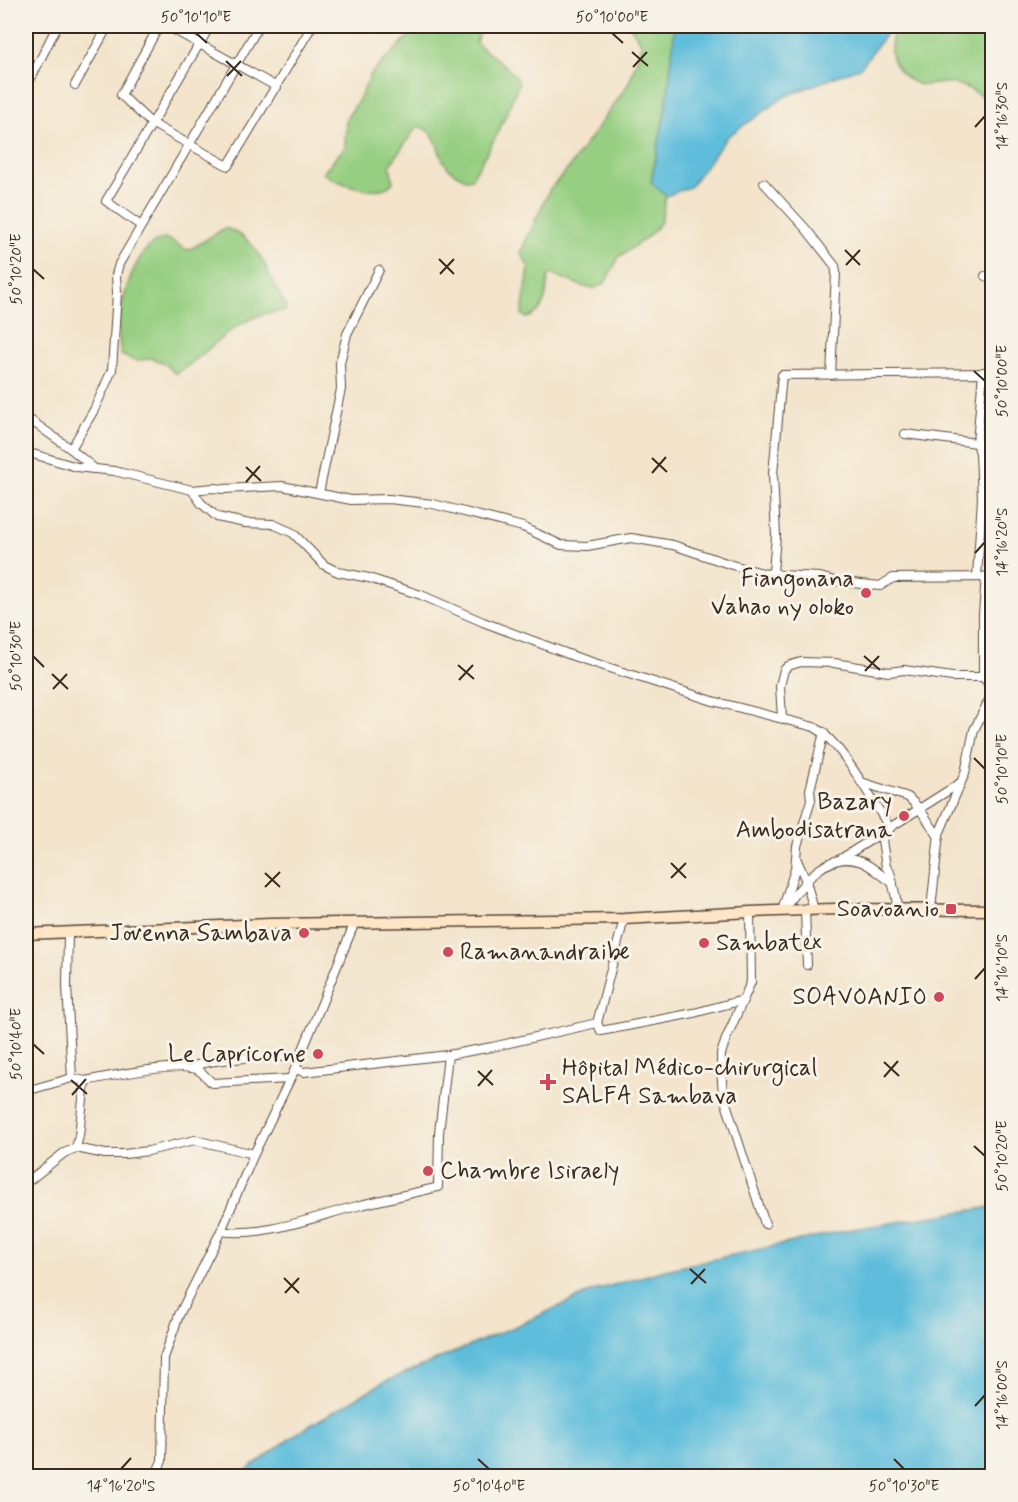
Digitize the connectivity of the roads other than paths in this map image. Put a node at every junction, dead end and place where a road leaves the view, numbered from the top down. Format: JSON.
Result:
{"nodes":[{"id":1,"x":57,"y":26,"type":"edge"},
{"id":2,"x":108,"y":26,"type":"edge"},
{"id":3,"x":159,"y":26,"type":"edge"},
{"id":4,"x":167,"y":26,"type":"edge"},
{"id":5,"x":210,"y":26,"type":"edge"},
{"id":6,"x":260,"y":26,"type":"edge"},
{"id":7,"x":312,"y":26,"type":"edge"},
{"id":8,"x":200,"y":44,"type":"junction"},
{"id":9,"x":237,"y":65,"type":"junction"},
{"id":10,"x":30,"y":80,"type":"dead end"},
{"id":11,"x":75,"y":85,"type":"dead end"},
{"id":12,"x":277,"y":87,"type":"junction"},
{"id":13,"x":151,"y":123,"type":"junction"},
{"id":14,"x":188,"y":144,"type":"junction"},
{"id":15,"x":764,"y":183,"type":"dead end"},
{"id":16,"x":141,"y":226,"type":"junction"},
{"id":17,"x":379,"y":270,"type":"dead end"},
{"id":18,"x":983,"y":372,"type":"junction"},
{"id":19,"x":993,"y":373,"type":"edge"},
{"id":20,"x":831,"y":375,"type":"junction"},
{"id":21,"x":26,"y":417,"type":"edge"},
{"id":22,"x":905,"y":434,"type":"dead end"},
{"id":23,"x":977,"y":443,"type":"junction"},
{"id":24,"x":71,"y":449,"type":"junction"},
{"id":25,"x":993,"y":451,"type":"edge"},
{"id":26,"x":26,"y":452,"type":"edge"},
{"id":27,"x":95,"y":469,"type":"junction"},
{"id":28,"x":192,"y":490,"type":"junction"},
{"id":29,"x":319,"y":493,"type":"junction"},
{"id":30,"x":772,"y":572,"type":"junction"},
{"id":31,"x":985,"y":577,"type":"edge"},
{"id":32,"x":982,"y":677,"type":"junction"},
{"id":33,"x":993,"y":688,"type":"edge"},
{"id":34,"x":993,"y":694,"type":"edge"},
{"id":35,"x":782,"y":717,"type":"junction"},
{"id":36,"x":824,"y":732,"type":"junction"},
{"id":37,"x":861,"y":782,"type":"junction"},
{"id":38,"x":960,"y":783,"type":"junction"},
{"id":39,"x":919,"y":808,"type":"junction"},
{"id":40,"x":890,"y":828,"type":"junction"},
{"id":41,"x":939,"y":837,"type":"junction"},
{"id":42,"x":796,"y":859,"type":"junction"},
{"id":43,"x":839,"y":860,"type":"junction"},
{"id":44,"x":806,"y":881,"type":"junction"},
{"id":45,"x":892,"y":883,"type":"junction"},
{"id":46,"x":931,"y":909,"type":"junction"},
{"id":47,"x":810,"y":910,"type":"junction"},
{"id":48,"x":897,"y":910,"type":"junction"},
{"id":49,"x":993,"y":910,"type":"edge"},
{"id":50,"x":782,"y":911,"type":"junction"},
{"id":51,"x":750,"y":912,"type":"junction"},
{"id":52,"x":624,"y":919,"type":"junction"},
{"id":53,"x":355,"y":922,"type":"junction"},
{"id":54,"x":68,"y":933,"type":"junction"},
{"id":55,"x":26,"y":934,"type":"edge"},
{"id":56,"x":807,"y":965,"type":"dead end"},
{"id":57,"x":743,"y":1000,"type":"junction"},
{"id":58,"x":597,"y":1023,"type":"junction"},
{"id":59,"x":448,"y":1055,"type":"junction"},
{"id":60,"x":300,"y":1056,"type":"junction"},
{"id":61,"x":190,"y":1068,"type":"junction"},
{"id":62,"x":295,"y":1070,"type":"junction"},
{"id":63,"x":72,"y":1078,"type":"junction"},
{"id":64,"x":289,"y":1079,"type":"junction"},
{"id":65,"x":85,"y":1081,"type":"junction"},
{"id":66,"x":26,"y":1091,"type":"edge"},
{"id":67,"x":76,"y":1148,"type":"junction"},
{"id":68,"x":254,"y":1154,"type":"junction"},
{"id":69,"x":26,"y":1183,"type":"edge"},
{"id":70,"x":765,"y":1224,"type":"dead end"},
{"id":71,"x":221,"y":1231,"type":"junction"},
{"id":72,"x":155,"y":1476,"type":"edge"}],
"edges":[{"from":1,"to":10,"type":"street"},
{"from":2,"to":11,"type":"street"},
{"from":3,"to":13,"type":"street"},
{"from":4,"to":8,"type":"street"},
{"from":5,"to":8,"type":"street"},
{"from":6,"to":9,"type":"street"},
{"from":7,"to":12,"type":"street"},
{"from":8,"to":9,"type":"street"},
{"from":8,"to":13,"type":"street"},
{"from":9,"to":12,"type":"street"},
{"from":9,"to":14,"type":"street"},
{"from":12,"to":14,"type":"street"},
{"from":13,"to":14,"type":"street"},
{"from":13,"to":16,"type":"street"},
{"from":14,"to":16,"type":"street"},
{"from":15,"to":20,"type":"street"},
{"from":16,"to":24,"type":"street"},
{"from":17,"to":29,"type":"street"},
{"from":18,"to":19,"type":"street"},
{"from":18,"to":20,"type":"street"},
{"from":18,"to":23,"type":"street"},
{"from":20,"to":30,"type":"street"},
{"from":21,"to":24,"type":"street"},
{"from":22,"to":23,"type":"street"},
{"from":23,"to":25,"type":"street"},
{"from":23,"to":31,"type":"street"},
{"from":24,"to":27,"type":"street"},
{"from":26,"to":27,"type":"street"},
{"from":27,"to":28,"type":"street"},
{"from":28,"to":29,"type":"street"},
{"from":28,"to":35,"type":"street"},
{"from":29,"to":30,"type":"street"},
{"from":30,"to":31,"type":"street"},
{"from":31,"to":32,"type":"street"},
{"from":32,"to":33,"type":"street"},
{"from":32,"to":35,"type":"street"},
{"from":34,"to":38,"type":"street"},
{"from":35,"to":36,"type":"street"},
{"from":36,"to":37,"type":"street"},
{"from":36,"to":42,"type":"street"},
{"from":37,"to":39,"type":"street"},
{"from":37,"to":40,"type":"street"},
{"from":38,"to":39,"type":"street"},
{"from":38,"to":41,"type":"street"},
{"from":39,"to":40,"type":"street"},
{"from":39,"to":41,"type":"street"},
{"from":40,"to":43,"type":"street"},
{"from":40,"to":45,"type":"street"},
{"from":41,"to":46,"type":"street"},
{"from":42,"to":44,"type":"street"},
{"from":42,"to":50,"type":"street"},
{"from":43,"to":44,"type":"street"},
{"from":43,"to":45,"type":"street"},
{"from":44,"to":47,"type":"street"},
{"from":44,"to":50,"type":"street"},
{"from":45,"to":48,"type":"street"},
{"from":46,"to":48,"type":"main road"},
{"from":46,"to":49,"type":"main road"},
{"from":47,"to":48,"type":"main road"},
{"from":47,"to":50,"type":"main road"},
{"from":47,"to":56,"type":"street"},
{"from":50,"to":51,"type":"main road"},
{"from":51,"to":52,"type":"main road"},
{"from":51,"to":57,"type":"street"},
{"from":52,"to":53,"type":"main road"},
{"from":52,"to":58,"type":"street"},
{"from":53,"to":54,"type":"main road"},
{"from":53,"to":60,"type":"street"},
{"from":54,"to":55,"type":"main road"},
{"from":54,"to":63,"type":"street"},
{"from":57,"to":58,"type":"street"},
{"from":57,"to":70,"type":"street"},
{"from":58,"to":59,"type":"street"},
{"from":59,"to":62,"type":"street"},
{"from":59,"to":71,"type":"street"},
{"from":60,"to":61,"type":"street"},
{"from":60,"to":62,"type":"street"},
{"from":61,"to":64,"type":"street"},
{"from":61,"to":65,"type":"street"},
{"from":62,"to":64,"type":"street"},
{"from":63,"to":65,"type":"street"},
{"from":63,"to":66,"type":"street"},
{"from":64,"to":68,"type":"street"},
{"from":65,"to":67,"type":"street"},
{"from":67,"to":68,"type":"street"},
{"from":67,"to":69,"type":"street"},
{"from":68,"to":71,"type":"street"},
{"from":71,"to":72,"type":"street"}]}
